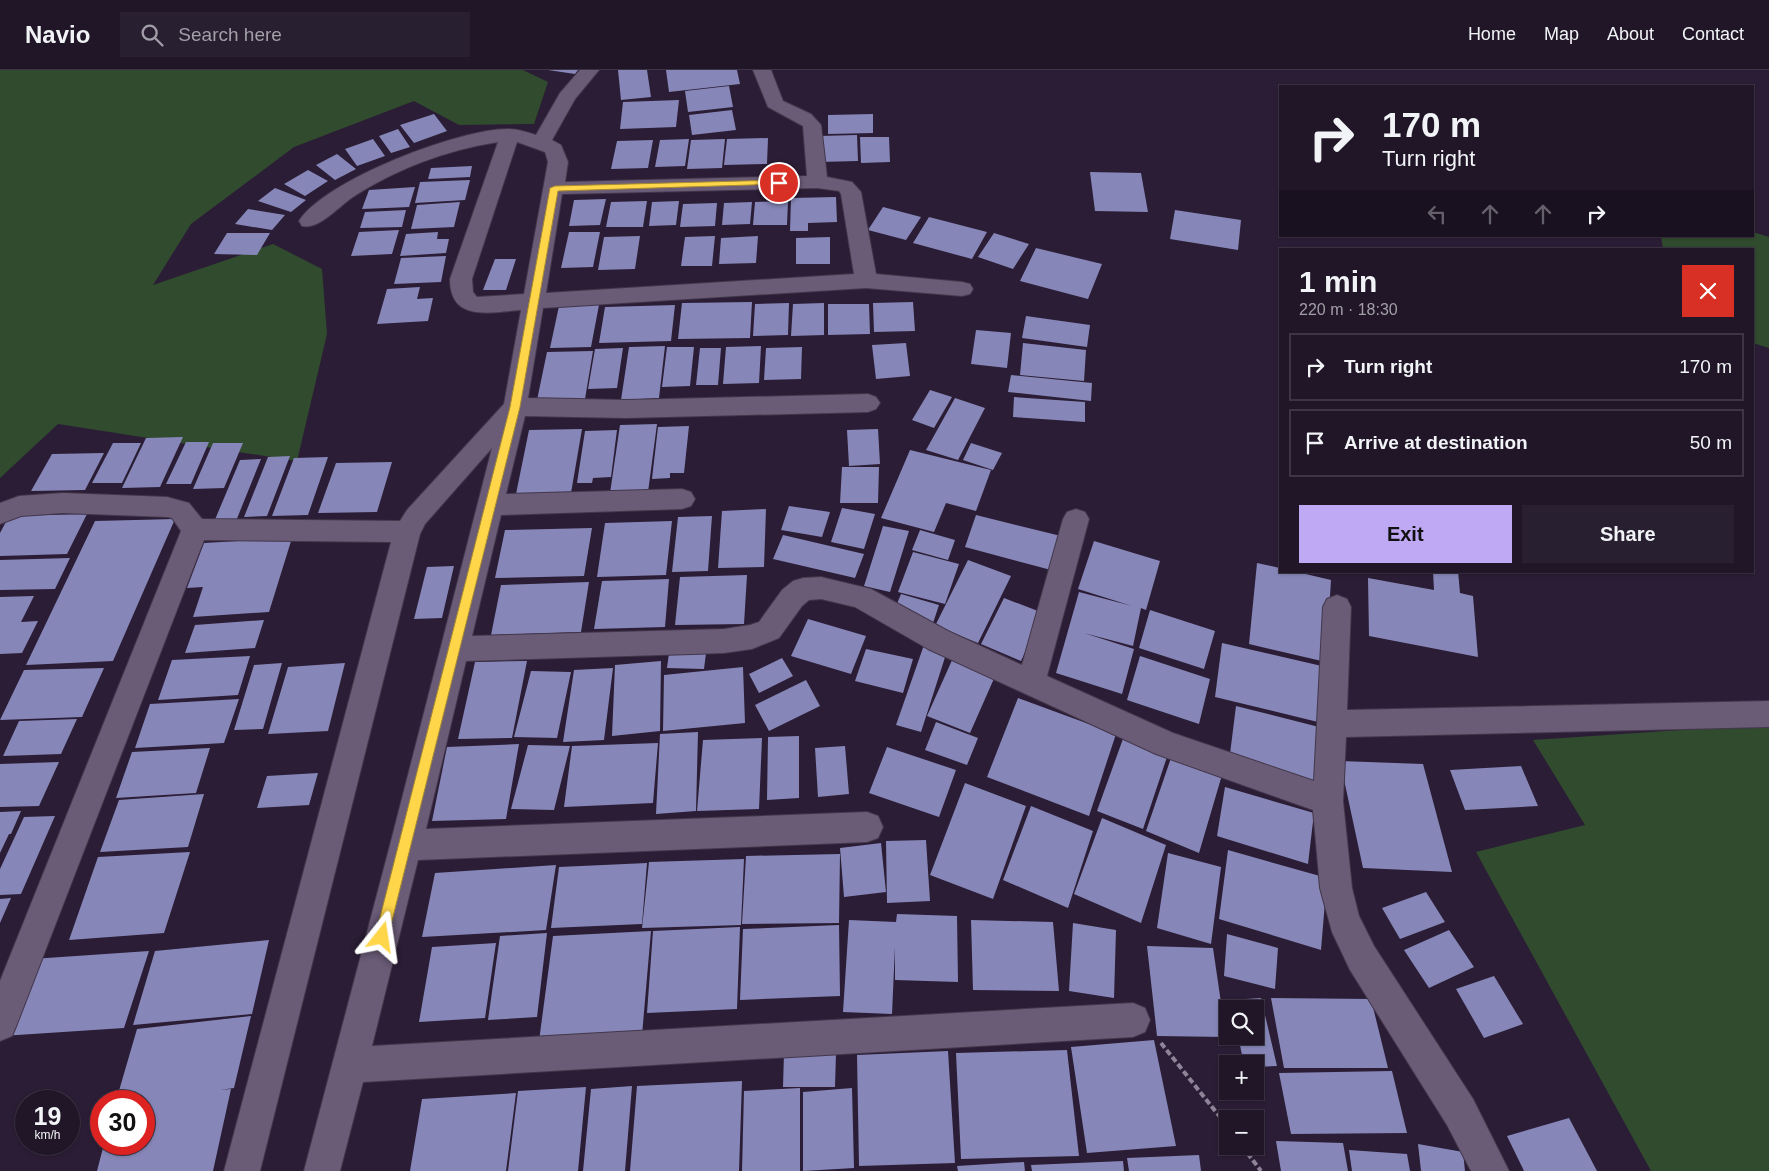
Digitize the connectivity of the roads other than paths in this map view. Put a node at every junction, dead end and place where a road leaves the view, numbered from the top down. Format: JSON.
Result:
{"nodes":[{"id":1,"x":590,"y":70,"type":"edge"},
{"id":2,"x":762,"y":70,"type":"edge"},
{"id":3,"x":510,"y":135,"type":"junction"},
{"id":4,"x":541,"y":142,"type":"junction"},
{"id":5,"x":817,"y":182,"type":"junction"},
{"id":6,"x":555,"y":188,"type":"junction"},
{"id":7,"x":310,"y":222,"type":"dead end"},
{"id":8,"x":866,"y":281,"type":"junction"},
{"id":9,"x":962,"y":289,"type":"dead end"},
{"id":10,"x":534,"y":301,"type":"junction"},
{"id":11,"x":868,"y":403,"type":"dead end"},
{"id":12,"x":515,"y":407,"type":"junction"},
{"id":13,"x":682,"y":499,"type":"dead end"},
{"id":14,"x":491,"y":505,"type":"junction"},
{"id":15,"x":3,"y":508,"type":"edge"},
{"id":16,"x":1076,"y":519,"type":"dead end"},
{"id":17,"x":195,"y":529,"type":"junction"},
{"id":18,"x":407,"y":532,"type":"junction"},
{"id":19,"x":1337,"y":608,"type":"dead end"},
{"id":20,"x":455,"y":649,"type":"junction"},
{"id":21,"x":1031,"y":683,"type":"junction"},
{"id":22,"x":1769,"y":714,"type":"edge"},
{"id":23,"x":1331,"y":724,"type":"junction"},
{"id":24,"x":1328,"y":801,"type":"junction"},
{"id":25,"x":867,"y":827,"type":"dead end"},
{"id":26,"x":406,"y":845,"type":"junction"},
{"id":27,"x":1133,"y":1020,"type":"road end"},
{"id":28,"x":0,"y":1024,"type":"edge"},
{"id":29,"x":348,"y":1065,"type":"junction"},
{"id":30,"x":242,"y":1171,"type":"edge"},
{"id":31,"x":322,"y":1171,"type":"edge"},
{"id":32,"x":1491,"y":1171,"type":"edge"}],
"edges":[{"from":1,"to":4,"type":"street"},
{"from":2,"to":5,"type":"street"},
{"from":3,"to":4,"type":"street"},
{"from":3,"to":7,"type":"street"},
{"from":3,"to":10,"type":"street"},
{"from":4,"to":6,"type":"street"},
{"from":5,"to":6,"type":"street"},
{"from":5,"to":8,"type":"street"},
{"from":6,"to":10,"type":"street"},
{"from":8,"to":9,"type":"street"},
{"from":8,"to":10,"type":"street"},
{"from":10,"to":12,"type":"street"},
{"from":11,"to":12,"type":"street"},
{"from":12,"to":14,"type":"street"},
{"from":12,"to":18,"type":"street"},
{"from":13,"to":14,"type":"street"},
{"from":14,"to":20,"type":"street"},
{"from":15,"to":17,"type":"street"},
{"from":16,"to":21,"type":"street"},
{"from":17,"to":18,"type":"street"},
{"from":17,"to":28,"type":"street"},
{"from":18,"to":30,"type":"street"},
{"from":19,"to":23,"type":"street"},
{"from":20,"to":21,"type":"street"},
{"from":20,"to":26,"type":"street"},
{"from":21,"to":24,"type":"street"},
{"from":22,"to":23,"type":"street"},
{"from":23,"to":24,"type":"street"},
{"from":24,"to":32,"type":"street"},
{"from":25,"to":26,"type":"street"},
{"from":26,"to":29,"type":"street"},
{"from":27,"to":29,"type":"street"},
{"from":29,"to":31,"type":"street"}]}
